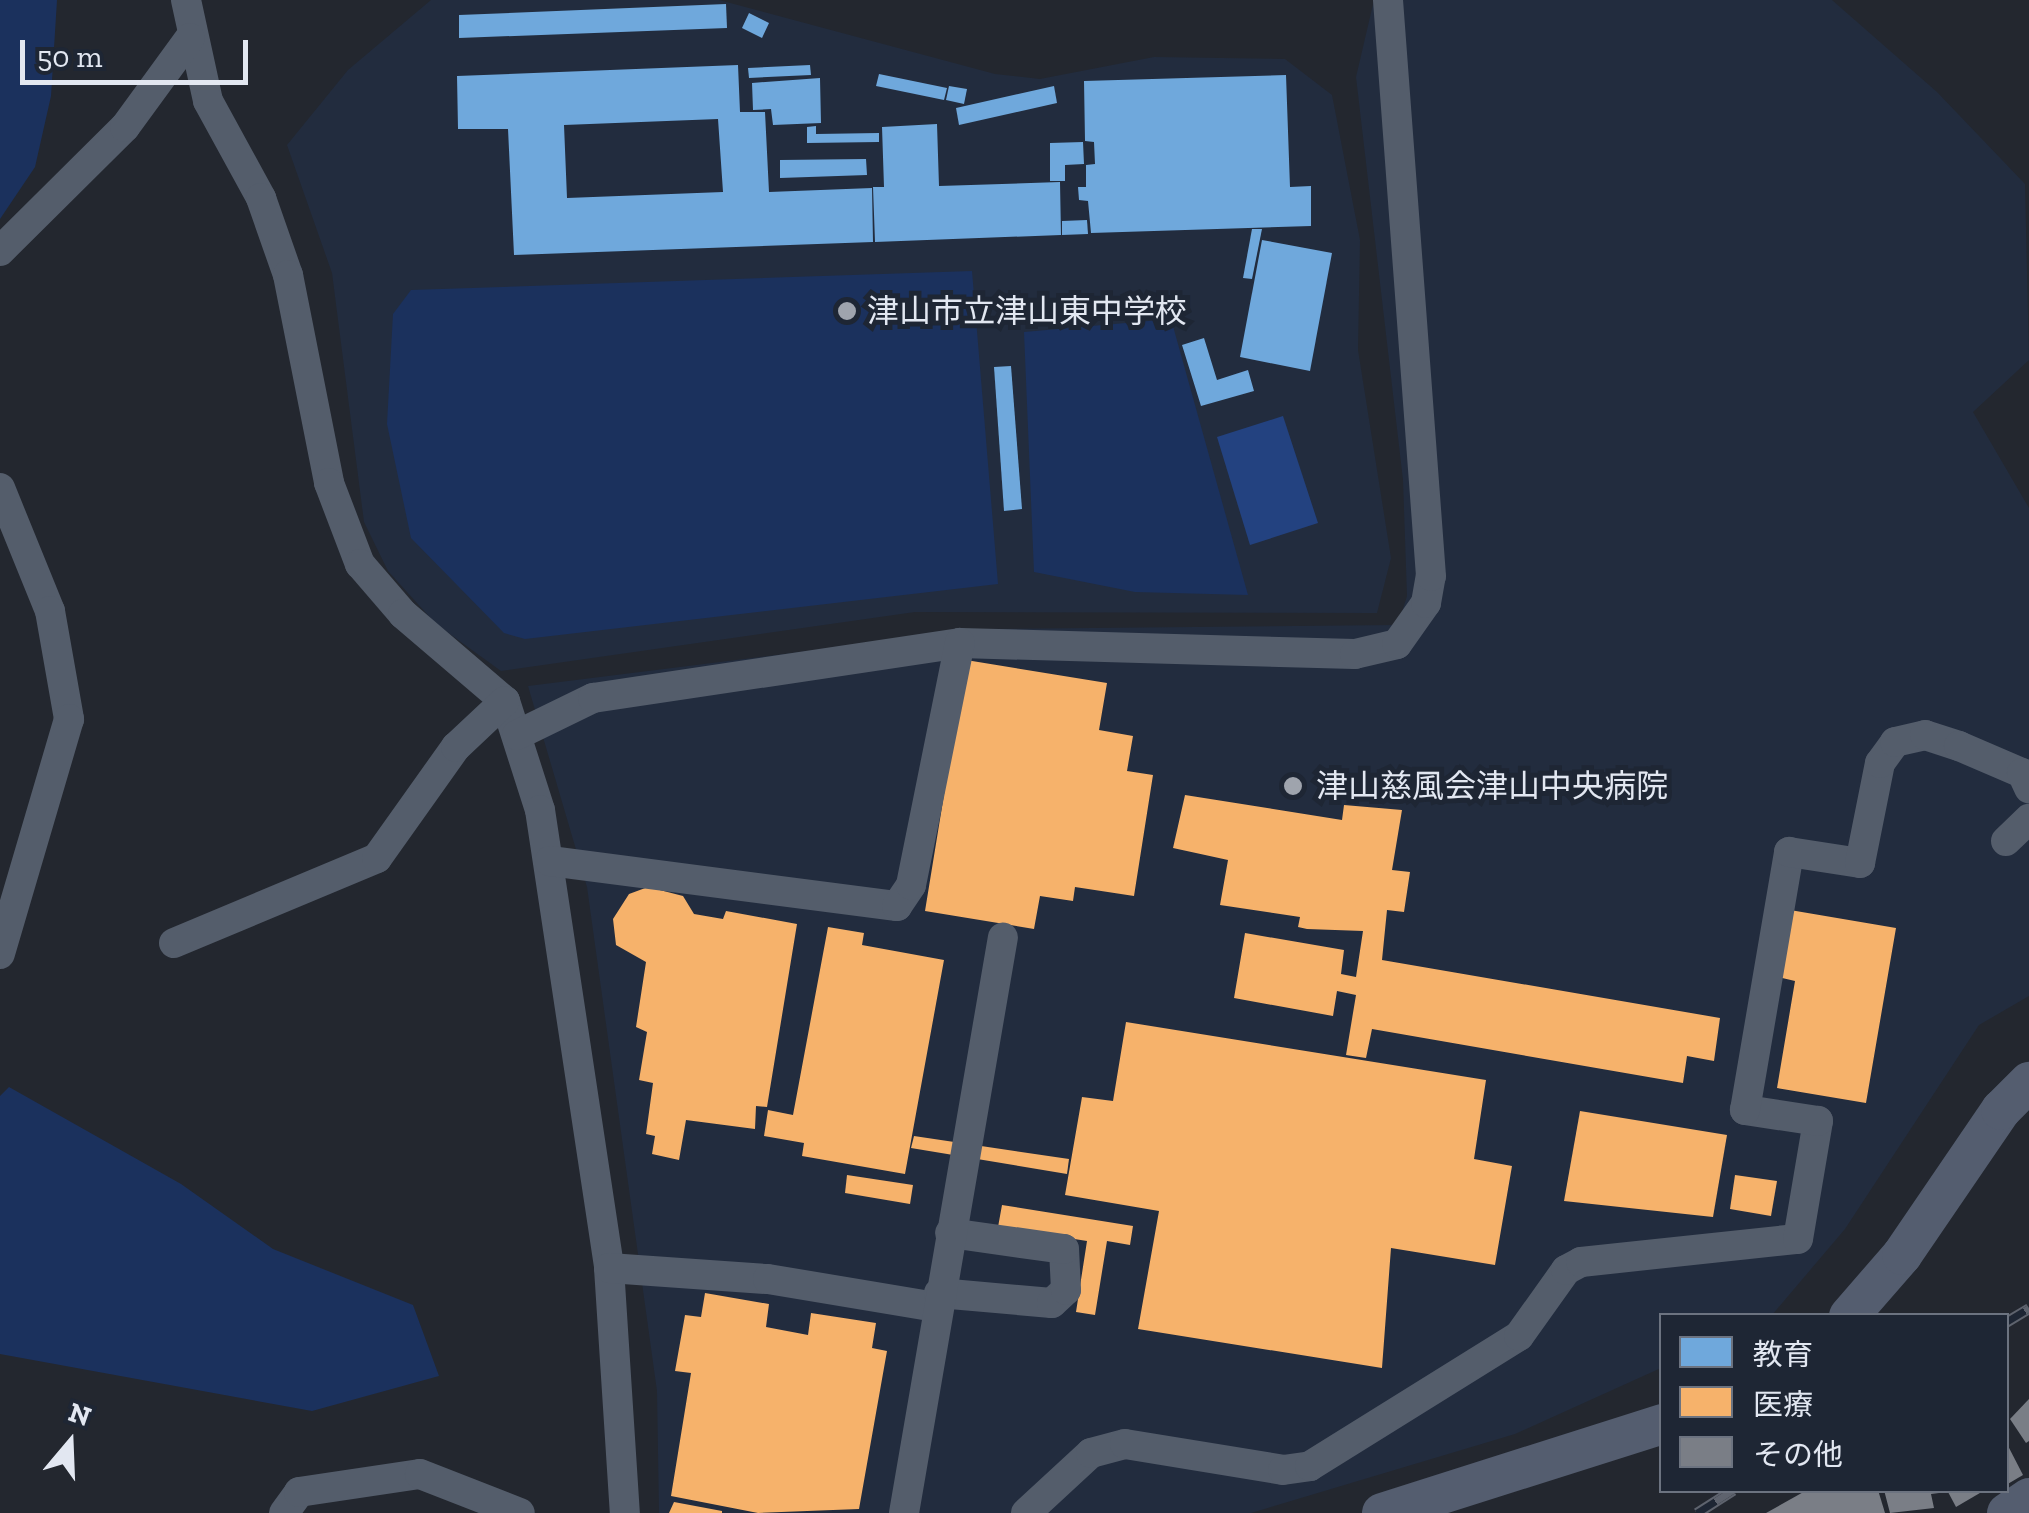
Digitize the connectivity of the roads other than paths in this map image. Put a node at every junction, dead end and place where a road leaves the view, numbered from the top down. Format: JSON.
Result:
{"nodes":[{"id":1,"x":186,"y":0,"type":"edge"},
{"id":2,"x":1388,"y":0,"type":"edge"},
{"id":3,"x":190,"y":38,"type":"junction"},
{"id":4,"x":0,"y":251,"type":"edge"},
{"id":5,"x":0,"y":488,"type":"edge"},
{"id":6,"x":960,"y":643,"type":"junction"},
{"id":7,"x":505,"y":701,"type":"junction"},
{"id":8,"x":517,"y":735,"type":"junction"},
{"id":9,"x":2029,"y":788,"type":"edge"},
{"id":10,"x":2029,"y":819,"type":"edge"},
{"id":11,"x":2006,"y":841,"type":"dead end"},
{"id":12,"x":550,"y":862,"type":"junction"},
{"id":13,"x":1003,"y":936,"type":"dead end"},
{"id":14,"x":174,"y":943,"type":"dead end"},
{"id":15,"x":0,"y":954,"type":"edge"},
{"id":16,"x":2029,"y":1082,"type":"edge"},
{"id":17,"x":950,"y":1233,"type":"junction"},
{"id":18,"x":609,"y":1268,"type":"junction"},
{"id":19,"x":938,"y":1300,"type":"junction"},
{"id":20,"x":1851,"y":1313,"type":"edge"},
{"id":21,"x":1659,"y":1425,"type":"edge"},
{"id":22,"x":2029,"y":1498,"type":"edge"},
{"id":23,"x":284,"y":1513,"type":"edge"},
{"id":24,"x":520,"y":1513,"type":"edge"},
{"id":25,"x":624,"y":1513,"type":"edge"},
{"id":26,"x":904,"y":1513,"type":"edge"},
{"id":27,"x":1026,"y":1513,"type":"edge"},
{"id":28,"x":1382,"y":1513,"type":"edge"},
{"id":29,"x":2008,"y":1513,"type":"edge"}],
"edges":[{"from":1,"to":3,"type":"street"},
{"from":2,"to":6,"type":"street"},
{"from":3,"to":4,"type":"street"},
{"from":3,"to":7,"type":"street"},
{"from":5,"to":15,"type":"street"},
{"from":6,"to":8,"type":"street"},
{"from":6,"to":12,"type":"street"},
{"from":7,"to":8,"type":"street"},
{"from":7,"to":14,"type":"street"},
{"from":8,"to":12,"type":"street"},
{"from":9,"to":27,"type":"street"},
{"from":10,"to":11,"type":"street"},
{"from":12,"to":18,"type":"street"},
{"from":13,"to":17,"type":"street"},
{"from":16,"to":20,"type":"main road"},
{"from":17,"to":19,"type":"street"},
{"from":17,"to":19,"type":"street"},
{"from":18,"to":19,"type":"street"},
{"from":18,"to":25,"type":"street"},
{"from":19,"to":26,"type":"street"},
{"from":21,"to":28,"type":"main road"},
{"from":22,"to":29,"type":"main road"},
{"from":23,"to":24,"type":"street"}]}
